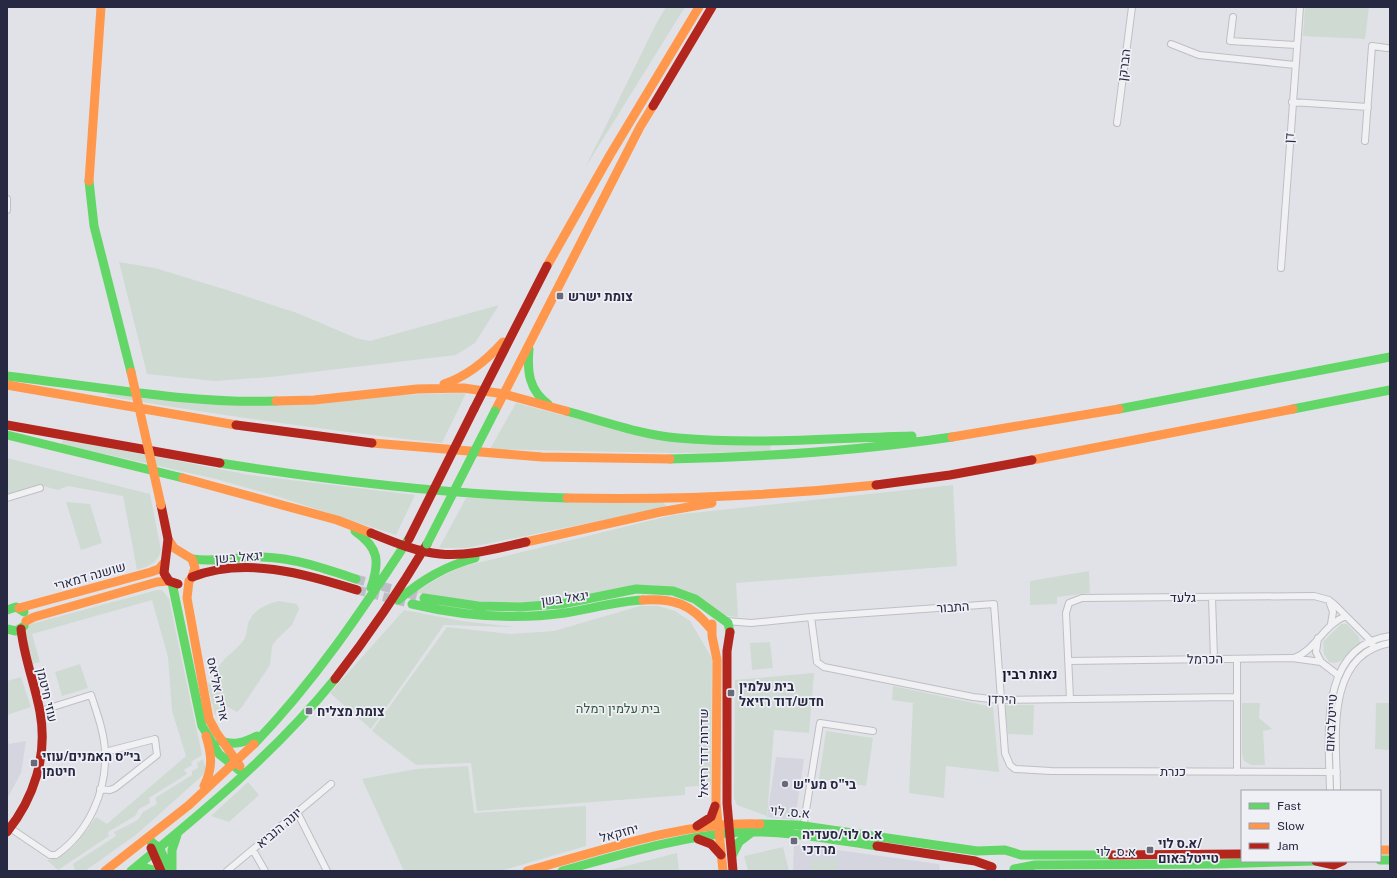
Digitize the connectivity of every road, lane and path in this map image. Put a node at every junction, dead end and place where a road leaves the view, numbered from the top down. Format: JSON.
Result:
{"nodes":[{"id":1,"x":101,"y":7,"type":"edge"},
{"id":2,"x":699,"y":7,"type":"edge"},
{"id":3,"x":712,"y":7,"type":"edge"},
{"id":4,"x":1132,"y":7,"type":"edge"},
{"id":5,"x":1300,"y":7,"type":"edge"},
{"id":6,"x":1233,"y":17,"type":"dead end"},
{"id":7,"x":1171,"y":44,"type":"dead end"},
{"id":8,"x":1296,"y":45,"type":"junction"},
{"id":9,"x":1387,"y":48,"type":"dead end"},
{"id":10,"x":1295,"y":65,"type":"junction"},
{"id":11,"x":1292,"y":102,"type":"junction"},
{"id":12,"x":1368,"y":107,"type":"junction"},
{"id":13,"x":1117,"y":123,"type":"dead end"},
{"id":14,"x":1365,"y":141,"type":"dead end"},
{"id":15,"x":7,"y":199,"type":"edge"},
{"id":16,"x":7,"y":210,"type":"edge"},
{"id":17,"x":1281,"y":268,"type":"dead end"},
{"id":18,"x":531,"y":297,"type":"junction"},
{"id":19,"x":531,"y":339,"type":"junction"},
{"id":20,"x":1390,"y":357,"type":"edge"},
{"id":21,"x":7,"y":376,"type":"edge"},
{"id":22,"x":7,"y":385,"type":"edge"},
{"id":23,"x":417,"y":389,"type":"junction"},
{"id":24,"x":483,"y":390,"type":"junction"},
{"id":25,"x":1390,"y":390,"type":"edge"},
{"id":26,"x":504,"y":394,"type":"junction"},
{"id":27,"x":586,"y":416,"type":"junction"},
{"id":28,"x":7,"y":424,"type":"edge"},
{"id":29,"x":1003,"y":430,"type":"junction"},
{"id":30,"x":7,"y":435,"type":"edge"},
{"id":31,"x":858,"y":487,"type":"junction"},
{"id":32,"x":40,"y":488,"type":"dead end"},
{"id":33,"x":7,"y":498,"type":"edge"},
{"id":34,"x":337,"y":520,"type":"junction"},
{"id":35,"x":555,"y":535,"type":"junction"},
{"id":36,"x":168,"y":539,"type":"junction"},
{"id":37,"x":407,"y":542,"type":"junction"},
{"id":38,"x":425,"y":548,"type":"junction"},
{"id":39,"x":181,"y":552,"type":"junction"},
{"id":40,"x":192,"y":560,"type":"junction"},
{"id":41,"x":165,"y":562,"type":"junction"},
{"id":42,"x":191,"y":579,"type":"junction"},
{"id":43,"x":356,"y":579,"type":"tunnel mouth"},
{"id":44,"x":171,"y":582,"type":"junction"},
{"id":45,"x":357,"y":590,"type":"tunnel mouth"},
{"id":46,"x":1212,"y":597,"type":"junction"},
{"id":47,"x":424,"y":598,"type":"tunnel mouth"},
{"id":48,"x":1329,"y":600,"type":"junction"},
{"id":49,"x":412,"y":604,"type":"tunnel mouth"},
{"id":50,"x":19,"y":608,"type":"junction"},
{"id":51,"x":388,"y":609,"type":"junction"},
{"id":52,"x":7,"y":610,"type":"edge"},
{"id":53,"x":362,"y":611,"type":"junction"},
{"id":54,"x":1346,"y":616,"type":"junction"},
{"id":55,"x":811,"y":617,"type":"junction"},
{"id":56,"x":724,"y":620,"type":"junction"},
{"id":57,"x":751,"y":623,"type":"junction"},
{"id":58,"x":1331,"y":624,"type":"junction"},
{"id":59,"x":17,"y":628,"type":"edge"},
{"id":60,"x":711,"y":632,"type":"junction"},
{"id":61,"x":729,"y":634,"type":"junction"},
{"id":62,"x":1390,"y":636,"type":"edge"},
{"id":63,"x":1318,"y":638,"type":"junction"},
{"id":64,"x":1371,"y":641,"type":"junction"},
{"id":65,"x":1390,"y":643,"type":"edge"},
{"id":66,"x":1374,"y":648,"type":"junction"},
{"id":67,"x":1292,"y":658,"type":"junction"},
{"id":68,"x":1214,"y":659,"type":"junction"},
{"id":69,"x":1237,"y":659,"type":"junction"},
{"id":70,"x":1068,"y":661,"type":"junction"},
{"id":71,"x":1321,"y":662,"type":"junction"},
{"id":72,"x":1338,"y":676,"type":"junction"},
{"id":73,"x":1237,"y":697,"type":"junction"},
{"id":74,"x":1070,"y":699,"type":"junction"},
{"id":75,"x":999,"y":700,"type":"junction"},
{"id":76,"x":40,"y":711,"type":"junction"},
{"id":77,"x":873,"y":731,"type":"dead end"},
{"id":78,"x":263,"y":733,"type":"junction"},
{"id":79,"x":206,"y":736,"type":"junction"},
{"id":80,"x":221,"y":741,"type":"junction"},
{"id":81,"x":105,"y":752,"type":"junction"},
{"id":82,"x":234,"y":763,"type":"junction"},
{"id":83,"x":1010,"y":765,"type":"joint"},
{"id":84,"x":1237,"y":772,"type":"junction"},
{"id":85,"x":1330,"y":772,"type":"junction"},
{"id":86,"x":1337,"y":772,"type":"junction"},
{"id":87,"x":244,"y":774,"type":"junction"},
{"id":88,"x":331,"y":784,"type":"dead end"},
{"id":89,"x":100,"y":790,"type":"junction"},
{"id":90,"x":1330,"y":790,"type":"edge"},
{"id":91,"x":1337,"y":790,"type":"edge"},
{"id":92,"x":198,"y":796,"type":"junction"},
{"id":93,"x":716,"y":800,"type":"junction"},
{"id":94,"x":727,"y":803,"type":"junction"},
{"id":95,"x":297,"y":812,"type":"junction"},
{"id":96,"x":761,"y":822,"type":"junction"},
{"id":97,"x":728,"y":824,"type":"junction"},
{"id":98,"x":804,"y":826,"type":"junction"},
{"id":99,"x":8,"y":830,"type":"edge"},
{"id":100,"x":718,"y":830,"type":"junction"},
{"id":101,"x":754,"y":832,"type":"junction"},
{"id":102,"x":178,"y":833,"type":"junction"},
{"id":103,"x":693,"y":833,"type":"junction"},
{"id":104,"x":729,"y":833,"type":"junction"},
{"id":105,"x":802,"y":835,"type":"junction"},
{"id":106,"x":148,"y":839,"type":"junction"},
{"id":107,"x":252,"y":850,"type":"junction"},
{"id":108,"x":156,"y":851,"type":"junction"},
{"id":109,"x":1005,"y":851,"type":"junction"},
{"id":110,"x":1241,"y":854,"type":"edge"},
{"id":111,"x":721,"y":856,"type":"junction"},
{"id":112,"x":732,"y":858,"type":"junction"},
{"id":113,"x":1285,"y":862,"type":"edge"},
{"id":114,"x":1322,"y":862,"type":"edge"},
{"id":115,"x":1337,"y":864,"type":"edge"},
{"id":116,"x":994,"y":869,"type":"edge"},
{"id":117,"x":1013,"y":870,"type":"edge"},
{"id":118,"x":105,"y":871,"type":"edge"},
{"id":119,"x":132,"y":871,"type":"edge"},
{"id":120,"x":157,"y":871,"type":"edge"},
{"id":121,"x":161,"y":871,"type":"edge"},
{"id":122,"x":171,"y":871,"type":"edge"},
{"id":123,"x":227,"y":871,"type":"edge"},
{"id":124,"x":265,"y":871,"type":"edge"},
{"id":125,"x":327,"y":871,"type":"edge"},
{"id":126,"x":527,"y":871,"type":"edge"},
{"id":127,"x":562,"y":871,"type":"edge"},
{"id":128,"x":723,"y":871,"type":"edge"},
{"id":129,"x":733,"y":871,"type":"edge"}],
"edges":[{"from":1,"to":36,"type":"main road","bridge":true},
{"from":2,"to":18,"type":"main road"},
{"from":3,"to":19,"type":"main road"},
{"from":4,"to":13,"type":"street","name":"הברקן"},
{"from":5,"to":8,"type":"street","name":"דן"},
{"from":6,"to":8,"type":"street"},
{"from":7,"to":10,"type":"street"},
{"from":8,"to":10,"type":"street","name":"דן"},
{"from":9,"to":12,"type":"street"},
{"from":10,"to":11,"type":"street","name":"דן"},
{"from":11,"to":12,"type":"street"},
{"from":11,"to":17,"type":"street","name":"דן"},
{"from":12,"to":14,"type":"street"},
{"from":15,"to":16,"type":"street"},
{"from":18,"to":23,"type":"main road"},
{"from":18,"to":24,"type":"main road"},
{"from":19,"to":26,"type":"main road"},
{"from":19,"to":27,"type":"main road"},
{"from":20,"to":29,"type":"main road"},
{"from":21,"to":23,"type":"main road"},
{"from":22,"to":29,"type":"main road"},
{"from":23,"to":24,"type":"main road"},
{"from":24,"to":26,"type":"main road"},
{"from":24,"to":37,"type":"main road","bridge":true},
{"from":25,"to":31,"type":"main road"},
{"from":26,"to":27,"type":"main road"},
{"from":26,"to":38,"type":"main road","bridge":true},
{"from":27,"to":29,"type":"main road"},
{"from":28,"to":31,"type":"main road"},
{"from":30,"to":34,"type":"main road"},
{"from":31,"to":35,"type":"main road"},
{"from":32,"to":33,"type":"street"},
{"from":34,"to":37,"type":"main road"},
{"from":34,"to":53,"type":"main road"},
{"from":35,"to":38,"type":"main road"},
{"from":35,"to":51,"type":"main road"},
{"from":36,"to":39,"type":"main road"},
{"from":36,"to":41,"type":"main road"},
{"from":37,"to":38,"type":"main road"},
{"from":37,"to":53,"type":"main road"},
{"from":38,"to":51,"type":"main road"},
{"from":39,"to":40,"type":"main road"},
{"from":39,"to":41,"type":"main road"},
{"from":40,"to":42,"type":"main road"},
{"from":40,"to":43,"type":"main road","name":"יגאל בשן"},
{"from":41,"to":44,"type":"main road"},
{"from":41,"to":50,"type":"main road","name":"שושנה דמארי"},
{"from":42,"to":44,"type":"main road"},
{"from":42,"to":45,"type":"main road","name":"יגאל בשן"},
{"from":42,"to":80,"type":"main road","name":"אריה אליאס"},
{"from":44,"to":59,"type":"main road","name":"שושנה דמארי"},
{"from":44,"to":79,"type":"main road","name":"אריה אליאס"},
{"from":46,"to":48,"type":"street","name":"גלעד"},
{"from":46,"to":68,"type":"street"},
{"from":46,"to":70,"type":"street","name":"גלעד"},
{"from":47,"to":56,"type":"main road","name":"יגאל בשן"},
{"from":48,"to":54,"type":"street"},
{"from":48,"to":58,"type":"street"},
{"from":49,"to":60,"type":"main road","name":"יגאל בשן"},
{"from":50,"to":52,"type":"main road","name":"שושנה דמארי"},
{"from":50,"to":59,"type":"main road"},
{"from":51,"to":87,"type":"main road"},
{"from":53,"to":78,"type":"main road"},
{"from":54,"to":58,"type":"street"},
{"from":54,"to":64,"type":"street"},
{"from":55,"to":57,"type":"street","name":"התבור"},
{"from":55,"to":75,"type":"street","name":"הירדן"},
{"from":55,"to":75,"type":"street","name":"התבור"},
{"from":56,"to":57,"type":"street","name":"התבור"},
{"from":56,"to":60,"type":"main road"},
{"from":56,"to":61,"type":"main road"},
{"from":57,"to":61,"type":"street","name":"התבור"},
{"from":58,"to":63,"type":"street"},
{"from":59,"to":76,"type":"main road","name":"עוזי חיטמן"},
{"from":60,"to":61,"type":"main road"},
{"from":60,"to":93,"type":"main road","name":"שדרות דוד רזיאל"},
{"from":61,"to":94,"type":"main road","name":"שדרות דוד רזיאל"},
{"from":62,"to":64,"type":"street","name":"טייטלבאום"},
{"from":63,"to":67,"type":"street"},
{"from":63,"to":71,"type":"street"},
{"from":64,"to":66,"type":"street"},
{"from":64,"to":72,"type":"street","name":"טייטלבאום"},
{"from":65,"to":66,"type":"street","name":"טייטלבאום"},
{"from":66,"to":86,"type":"street","name":"טייטלבאום"},
{"from":67,"to":69,"type":"street","name":"הכרמל"},
{"from":67,"to":71,"type":"street","name":"הכרמל"},
{"from":68,"to":69,"type":"street","name":"הכרמל"},
{"from":68,"to":70,"type":"street","name":"הכרמל"},
{"from":69,"to":73,"type":"street"},
{"from":70,"to":74,"type":"street","name":"גלעד"},
{"from":71,"to":72,"type":"street"},
{"from":72,"to":85,"type":"street","name":"טייטלבאום"},
{"from":73,"to":74,"type":"street","name":"הירדן"},
{"from":73,"to":84,"type":"street"},
{"from":74,"to":75,"type":"street","name":"הירדן"},
{"from":75,"to":83,"type":"street","name":"התבור"},
{"from":76,"to":81,"type":"street"},
{"from":76,"to":99,"type":"main road","name":"עוזי חיטמן"},
{"from":77,"to":98,"type":"street"},
{"from":78,"to":80,"type":"main road"},
{"from":78,"to":82,"type":"main road"},
{"from":79,"to":82,"type":"main road","name":"אריה אליאס"},
{"from":79,"to":92,"type":"main road"},
{"from":80,"to":82,"type":"main road","name":"אריה אליאס"},
{"from":81,"to":89,"type":"street"},
{"from":81,"to":89,"type":"street"},
{"from":82,"to":87,"type":"main road","name":"אריה אליאס"},
{"from":82,"to":92,"type":"main road"},
{"from":83,"to":84,"type":"street","name":"כנרת"},
{"from":84,"to":85,"type":"street","name":"כנרת"},
{"from":85,"to":86,"type":"street","name":"כנרת"},
{"from":85,"to":90,"type":"street","name":"טייטלבאום"},
{"from":86,"to":91,"type":"street","name":"טייטלבאום"},
{"from":87,"to":102,"type":"main road"},
{"from":88,"to":95,"type":"street","name":"יונה הנביא"},
{"from":89,"to":99,"type":"street"},
{"from":92,"to":106,"type":"main road"},
{"from":93,"to":100,"type":"main road","name":"שדרות דוד רזיאל"},
{"from":93,"to":103,"type":"main road"},
{"from":94,"to":96,"type":"main road"},
{"from":94,"to":97,"type":"main road","name":"שדרות דוד רזיאל"},
{"from":95,"to":107,"type":"street","name":"יונה הנביא"},
{"from":95,"to":125,"type":"street"},
{"from":96,"to":97,"type":"main road","name":"א.ס. לוי"},
{"from":96,"to":98,"type":"main road","name":"א.ס. לוי"},
{"from":97,"to":100,"type":"main road","name":"א.ס. לוי"},
{"from":97,"to":104,"type":"main road","name":"שדרות דוד רזיאל"},
{"from":98,"to":105,"type":"street"},
{"from":98,"to":109,"type":"main road","name":"א.ס. לוי"},
{"from":100,"to":103,"type":"main road","name":"יחזקאל"},
{"from":100,"to":104,"type":"main road","name":"א.ס. לוי"},
{"from":100,"to":111,"type":"main road","name":"שדרות דוד רזיאל"},
{"from":101,"to":104,"type":"main road","name":"א.ס. לוי"},
{"from":101,"to":105,"type":"main road","name":"א.ס. לוי"},
{"from":101,"to":112,"type":"main road"},
{"from":102,"to":108,"type":"main road"},
{"from":102,"to":122,"type":"main road"},
{"from":103,"to":111,"type":"main road"},
{"from":103,"to":126,"type":"main road","name":"יחזקאל"},
{"from":103,"to":127,"type":"main road","name":"יחזקאל"},
{"from":104,"to":112,"type":"main road","name":"שדרות דוד רזיאל"},
{"from":105,"to":116,"type":"main road","name":"א.ס. לוי"},
{"from":106,"to":108,"type":"main road"},
{"from":106,"to":118,"type":"main road"},
{"from":107,"to":123,"type":"street","name":"יונה הנביא"},
{"from":107,"to":124,"type":"street"},
{"from":108,"to":119,"type":"main road"},
{"from":108,"to":121,"type":"main road"},
{"from":108,"to":122,"type":"main road"},
{"from":109,"to":110,"type":"main road","name":"א.ס. לוי"},
{"from":109,"to":116,"type":"main road"},
{"from":109,"to":117,"type":"main road"},
{"from":111,"to":128,"type":"main road","name":"שדרות דוד רזיאל"},
{"from":112,"to":129,"type":"main road","name":"שדרות דוד רזיאל"},
{"from":113,"to":117,"type":"main road","name":"א.ס. לוי"},
{"from":114,"to":115,"type":"main road","name":"א.ס. לוי"},
{"from":119,"to":120,"type":"main road"}]}
